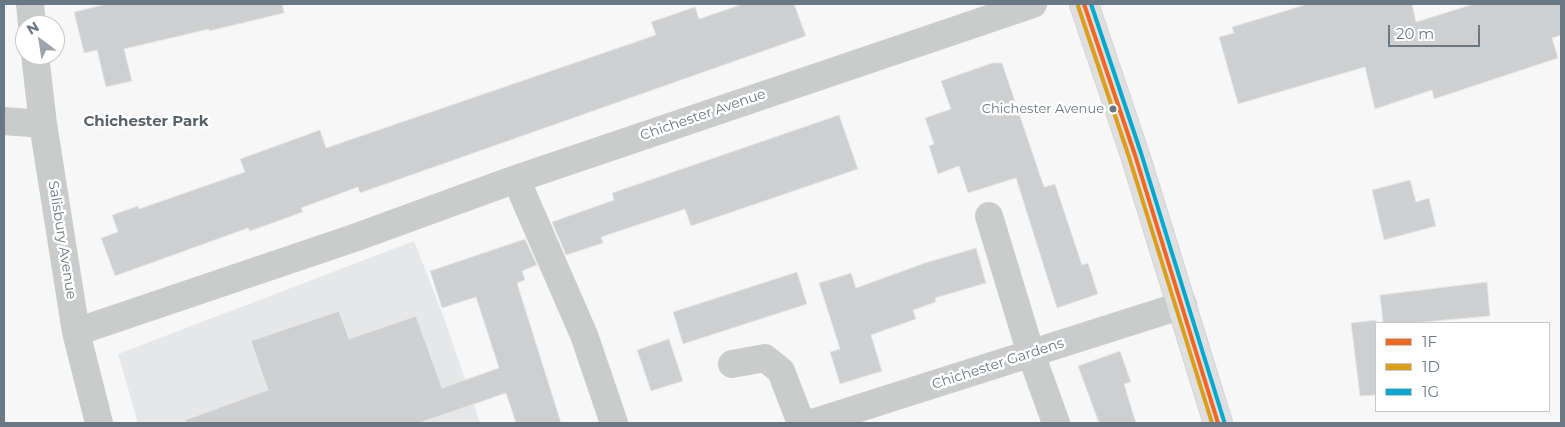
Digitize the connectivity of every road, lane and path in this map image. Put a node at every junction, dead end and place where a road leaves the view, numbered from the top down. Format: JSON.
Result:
{"nodes":[{"id":1,"x":1033,"y":4,"type":"edge"},
{"id":2,"x":1084,"y":4,"type":"edge"},
{"id":3,"x":36,"y":65,"type":"edge"},
{"id":4,"x":4,"y":121,"type":"edge"},
{"id":5,"x":42,"y":124,"type":"junction"},
{"id":6,"x":516,"y":179,"type":"junction"},
{"id":7,"x":989,"y":216,"type":"dead end"},
{"id":8,"x":1183,"y":305,"type":"junction"},
{"id":9,"x":76,"y":332,"type":"junction"},
{"id":10,"x":1031,"y":354,"type":"junction"},
{"id":11,"x":732,"y":364,"type":"dead end"},
{"id":12,"x":99,"y":423,"type":"edge"},
{"id":13,"x":614,"y":423,"type":"edge"},
{"id":14,"x":801,"y":423,"type":"edge"},
{"id":15,"x":812,"y":423,"type":"edge"},
{"id":16,"x":1056,"y":423,"type":"edge"},
{"id":17,"x":1218,"y":423,"type":"edge"}],
"edges":[{"from":1,"to":6,"type":"street","name":"Chichester Avenue"},
{"from":2,"to":8,"type":"main road"},
{"from":3,"to":5,"type":"street","name":"Salisbury Avenue"},
{"from":4,"to":5,"type":"street"},
{"from":5,"to":9,"type":"street","name":"Salisbury Avenue"},
{"from":6,"to":9,"type":"street","name":"Chichester Avenue"},
{"from":6,"to":13,"type":"street"},
{"from":7,"to":10,"type":"street"},
{"from":8,"to":10,"type":"street","name":"Chichester Gardens"},
{"from":8,"to":17,"type":"main road"},
{"from":9,"to":12,"type":"street","name":"Salisbury Avenue"},
{"from":10,"to":15,"type":"street","name":"Chichester Gardens"},
{"from":10,"to":16,"type":"street"},
{"from":11,"to":14,"type":"street"}]}
